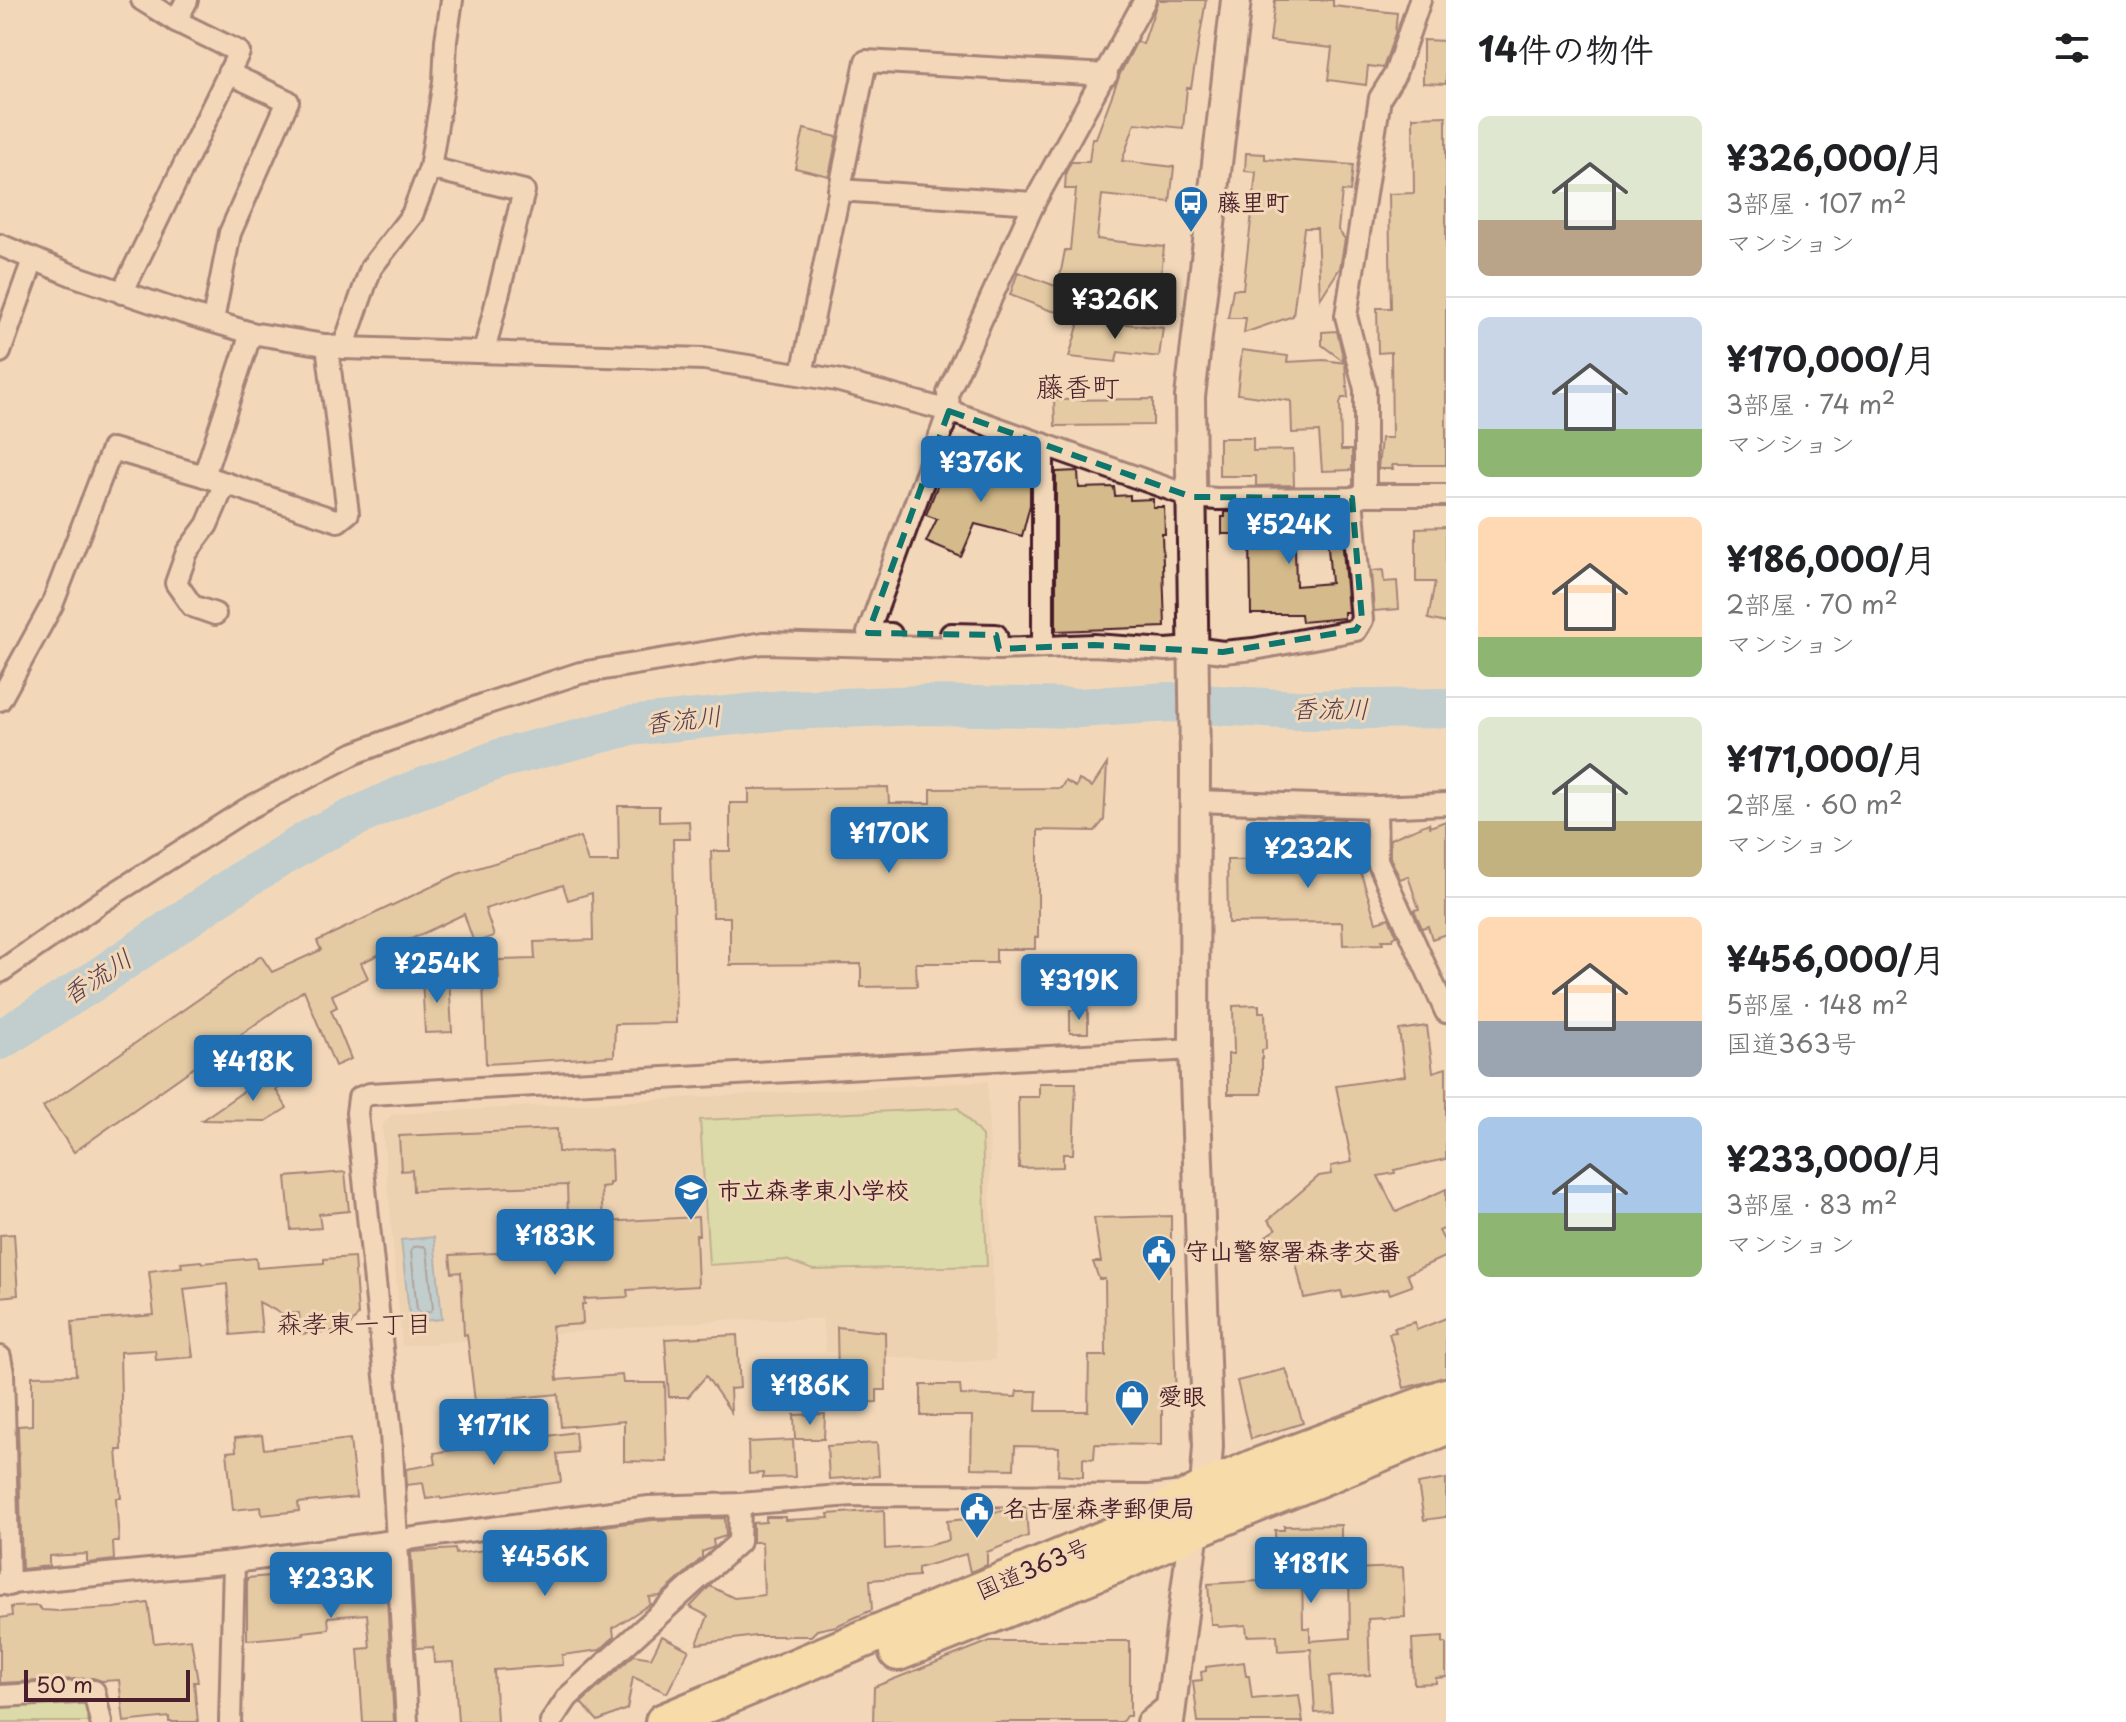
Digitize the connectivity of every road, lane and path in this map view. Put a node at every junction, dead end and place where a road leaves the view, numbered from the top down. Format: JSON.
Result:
{"nodes":[{"id":1,"x":142,"y":0,"type":"edge"},
{"id":2,"x":187,"y":0,"type":"edge"},
{"id":3,"x":452,"y":0,"type":"edge"},
{"id":4,"x":1145,"y":0,"type":"edge"},
{"id":5,"x":1236,"y":0,"type":"edge"},
{"id":6,"x":1420,"y":0,"type":"edge"},
{"id":7,"x":176,"y":21,"type":"junction"},
{"id":8,"x":228,"y":73,"type":"junction"},
{"id":9,"x":1107,"y":75,"type":"junction"},
{"id":10,"x":430,"y":168,"type":"junction"},
{"id":11,"x":839,"y":190,"type":"junction"},
{"id":12,"x":1034,"y":203,"type":"junction"},
{"id":13,"x":0,"y":245,"type":"edge"},
{"id":14,"x":33,"y":260,"type":"junction"},
{"id":15,"x":122,"y":293,"type":"junction"},
{"id":16,"x":213,"y":320,"type":"junction"},
{"id":17,"x":251,"y":333,"type":"junction"},
{"id":18,"x":335,"y":347,"type":"junction"},
{"id":19,"x":0,"y":352,"type":"edge"},
{"id":20,"x":484,"y":352,"type":"junction"},
{"id":21,"x":802,"y":374,"type":"junction"},
{"id":22,"x":949,"y":411,"type":"junction"},
{"id":23,"x":1043,"y":444,"type":"junction"},
{"id":24,"x":204,"y":476,"type":"junction"},
{"id":25,"x":225,"y":483,"type":"junction"},
{"id":26,"x":1446,"y":495,"type":"edge"},
{"id":27,"x":1192,"y":497,"type":"junction"},
{"id":28,"x":1358,"y":497,"type":"junction"},
{"id":29,"x":215,"y":614,"type":"dead end"},
{"id":30,"x":1043,"y":646,"type":"junction"},
{"id":31,"x":999,"y":649,"type":"junction"},
{"id":32,"x":1193,"y":654,"type":"junction"},
{"id":33,"x":0,"y":700,"type":"edge"},
{"id":34,"x":1194,"y":801,"type":"junction"},
{"id":35,"x":1446,"y":804,"type":"edge"},
{"id":36,"x":1376,"y":807,"type":"junction"},
{"id":37,"x":0,"y":972,"type":"edge"},
{"id":38,"x":1446,"y":1012,"type":"edge"},
{"id":39,"x":1194,"y":1049,"type":"junction"},
{"id":40,"x":0,"y":1357,"type":"edge"},
{"id":41,"x":1446,"y":1397,"type":"edge"},
{"id":42,"x":1446,"y":1426,"type":"edge"},
{"id":43,"x":1205,"y":1489,"type":"junction"},
{"id":44,"x":740,"y":1504,"type":"junction"},
{"id":45,"x":1194,"y":1529,"type":"junction"},
{"id":46,"x":396,"y":1540,"type":"junction"},
{"id":47,"x":234,"y":1562,"type":"junction"},
{"id":48,"x":4,"y":1584,"type":"edge"},
{"id":49,"x":0,"y":1696,"type":"edge"},
{"id":50,"x":1170,"y":1713,"type":"edge"},
{"id":51,"x":101,"y":1722,"type":"edge"},
{"id":52,"x":230,"y":1722,"type":"edge"},
{"id":53,"x":407,"y":1722,"type":"edge"},
{"id":54,"x":551,"y":1722,"type":"edge"},
{"id":55,"x":664,"y":1722,"type":"edge"},
{"id":56,"x":722,"y":1722,"type":"edge"},
{"id":57,"x":1147,"y":1722,"type":"edge"}],
"edges":[{"from":1,"to":7,"type":"street"},
{"from":2,"to":7,"type":"street"},
{"from":3,"to":10,"type":"street"},
{"from":4,"to":9,"type":"street"},
{"from":5,"to":27,"type":"street"},
{"from":6,"to":28,"type":"street"},
{"from":7,"to":8,"type":"street"},
{"from":8,"to":15,"type":"street"},
{"from":8,"to":16,"type":"street"},
{"from":9,"to":11,"type":"street"},
{"from":9,"to":12,"type":"street"},
{"from":10,"to":18,"type":"street"},
{"from":10,"to":20,"type":"street"},
{"from":11,"to":12,"type":"street"},
{"from":11,"to":21,"type":"street"},
{"from":12,"to":22,"type":"street"},
{"from":13,"to":14,"type":"street"},
{"from":14,"to":15,"type":"street"},
{"from":14,"to":19,"type":"street"},
{"from":15,"to":16,"type":"street"},
{"from":16,"to":17,"type":"street"},
{"from":17,"to":18,"type":"street"},
{"from":17,"to":24,"type":"street"},
{"from":18,"to":20,"type":"street"},
{"from":18,"to":25,"type":"street"},
{"from":20,"to":21,"type":"street"},
{"from":21,"to":22,"type":"street"},
{"from":22,"to":23,"type":"street"},
{"from":22,"to":31,"type":"street"},
{"from":23,"to":27,"type":"street"},
{"from":23,"to":30,"type":"street"},
{"from":24,"to":25,"type":"street"},
{"from":24,"to":33,"type":"street"},
{"from":25,"to":29,"type":"street"},
{"from":26,"to":28,"type":"street"},
{"from":27,"to":28,"type":"street"},
{"from":27,"to":32,"type":"street"},
{"from":28,"to":32,"type":"street"},
{"from":30,"to":31,"type":"street"},
{"from":30,"to":32,"type":"street"},
{"from":31,"to":37,"type":"street"},
{"from":32,"to":34,"type":"street"},
{"from":34,"to":36,"type":"street"},
{"from":34,"to":39,"type":"street"},
{"from":35,"to":36,"type":"street"},
{"from":36,"to":38,"type":"street"},
{"from":39,"to":43,"type":"street"},
{"from":39,"to":46,"type":"street"},
{"from":40,"to":48,"type":"street"},
{"from":41,"to":43,"type":"highway","name":"国道363号"},
{"from":42,"to":45,"type":"highway","name":"国道363号"},
{"from":43,"to":44,"type":"street"},
{"from":43,"to":45,"type":"street"},
{"from":43,"to":55,"type":"highway","name":"国道363号"},
{"from":44,"to":46,"type":"street"},
{"from":44,"to":54,"type":"street"},
{"from":45,"to":50,"type":"street"},
{"from":45,"to":56,"type":"highway","name":"国道363号"},
{"from":46,"to":47,"type":"street"},
{"from":46,"to":53,"type":"street"},
{"from":47,"to":48,"type":"street"},
{"from":47,"to":52,"type":"street"},
{"from":49,"to":51,"type":"street"},
{"from":50,"to":57,"type":"street"}]}
